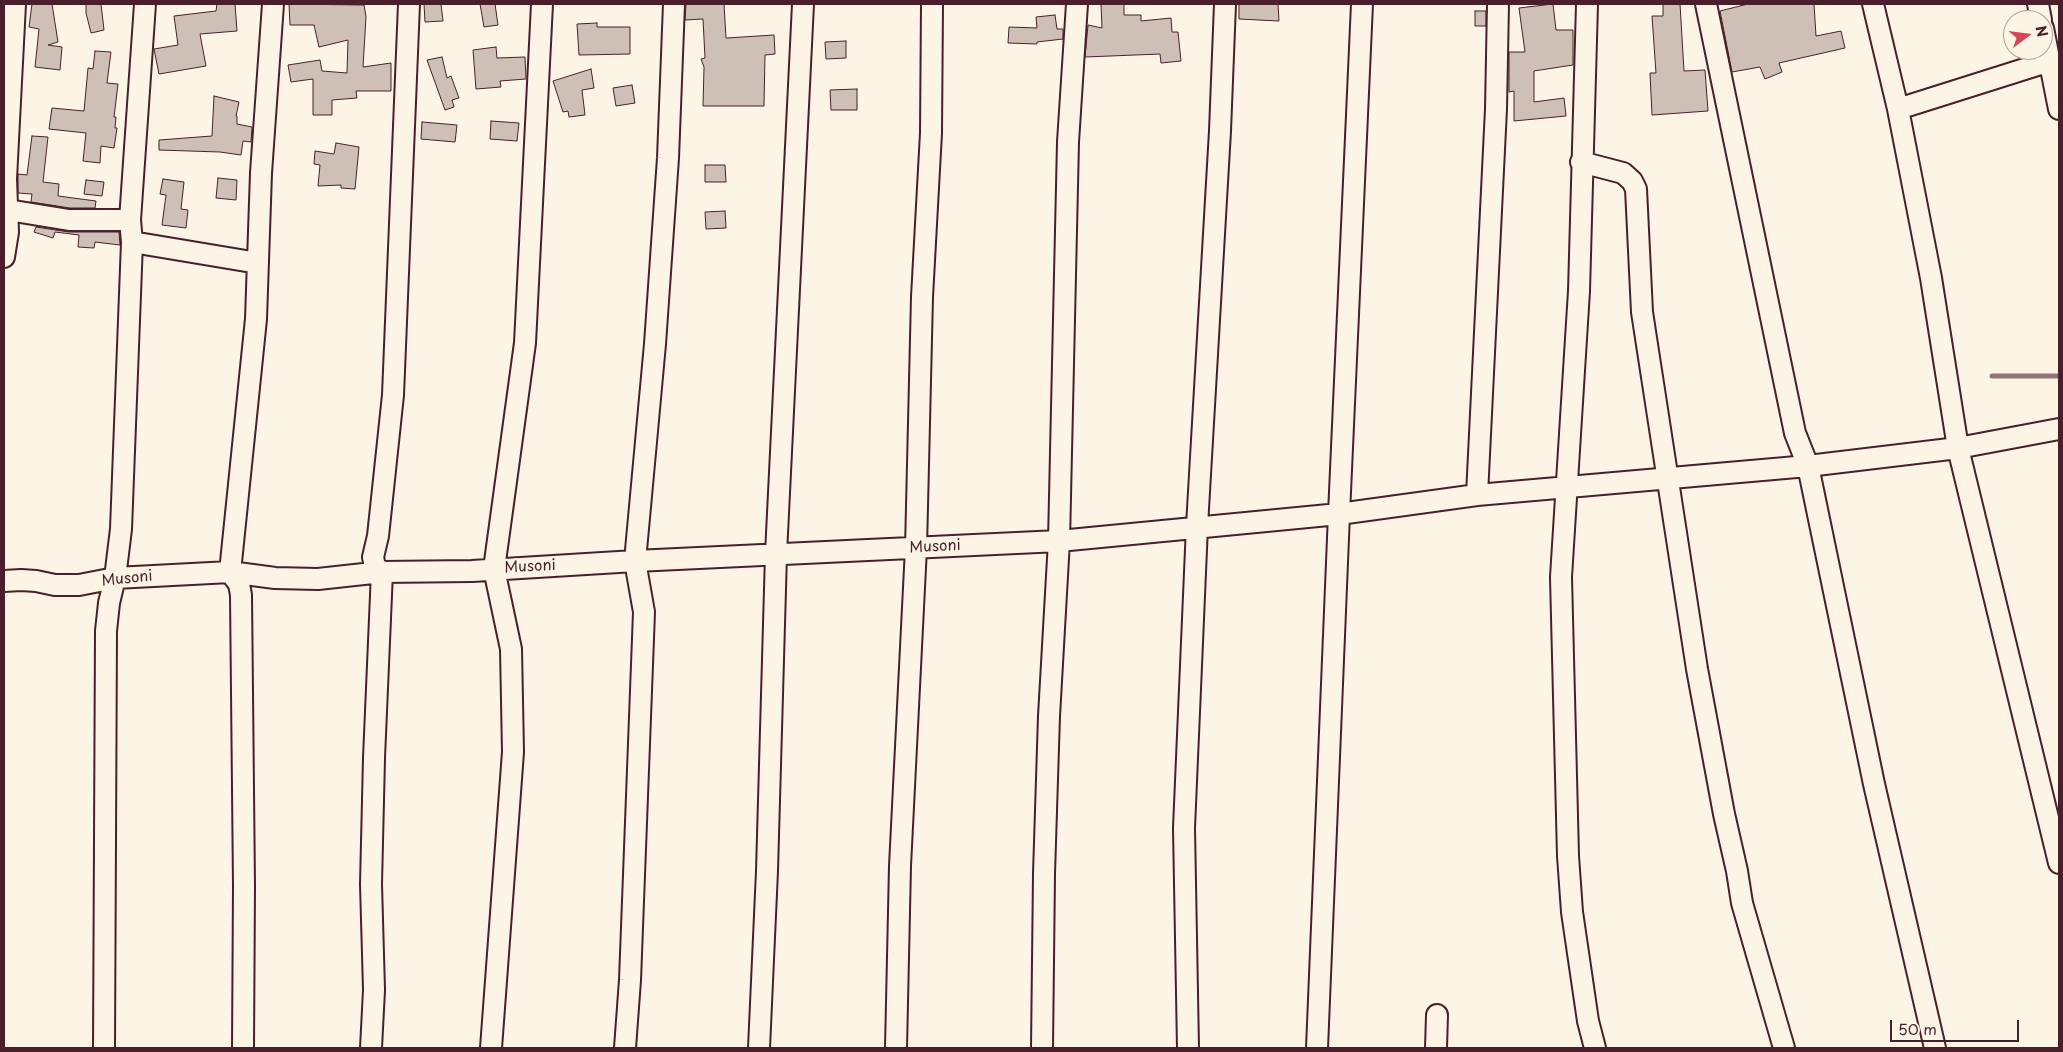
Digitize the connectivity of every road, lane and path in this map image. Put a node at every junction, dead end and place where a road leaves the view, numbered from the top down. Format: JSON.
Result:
{"nodes":[{"id":1,"x":15,"y":4,"type":"edge"},
{"id":2,"x":145,"y":4,"type":"edge"},
{"id":3,"x":273,"y":4,"type":"edge"},
{"id":4,"x":409,"y":4,"type":"edge"},
{"id":5,"x":542,"y":4,"type":"edge"},
{"id":6,"x":674,"y":4,"type":"edge"},
{"id":7,"x":803,"y":4,"type":"edge"},
{"id":8,"x":932,"y":4,"type":"edge"},
{"id":9,"x":1076,"y":4,"type":"edge"},
{"id":10,"x":1225,"y":4,"type":"edge"},
{"id":11,"x":1362,"y":4,"type":"edge"},
{"id":12,"x":1498,"y":4,"type":"edge"},
{"id":13,"x":1587,"y":4,"type":"edge"},
{"id":14,"x":1706,"y":4,"type":"edge"},
{"id":15,"x":1874,"y":4,"type":"edge"},
{"id":16,"x":2050,"y":61,"type":"joint"},
{"id":17,"x":1898,"y":109,"type":"junction"},
{"id":18,"x":2059,"y":109,"type":"edge"},
{"id":19,"x":1581,"y":162,"type":"junction"},
{"id":20,"x":8,"y":210,"type":"junction"},
{"id":21,"x":130,"y":220,"type":"junction"},
{"id":22,"x":132,"y":242,"type":"junction"},
{"id":23,"x":4,"y":257,"type":"edge"},
{"id":24,"x":258,"y":263,"type":"junction"},
{"id":25,"x":2059,"y":429,"type":"edge"},
{"id":26,"x":1958,"y":448,"type":"junction"},
{"id":27,"x":1808,"y":466,"type":"junction"},
{"id":28,"x":1668,"y":478,"type":"junction"},
{"id":29,"x":1566,"y":488,"type":"junction"},
{"id":30,"x":1477,"y":495,"type":"junction"},
{"id":31,"x":1339,"y":514,"type":"junction"},
{"id":32,"x":1197,"y":526,"type":"junction"},
{"id":33,"x":1059,"y":541,"type":"junction"},
{"id":34,"x":916,"y":548,"type":"junction"},
{"id":35,"x":776,"y":554,"type":"junction"},
{"id":36,"x":635,"y":561,"type":"junction"},
{"id":37,"x":494,"y":569,"type":"junction"},
{"id":38,"x":230,"y":572,"type":"junction"},
{"id":39,"x":382,"y":572,"type":"junction"},
{"id":40,"x":115,"y":578,"type":"junction"},
{"id":41,"x":4,"y":581,"type":"edge"},
{"id":42,"x":2059,"y":862,"type":"edge"},
{"id":43,"x":1437,"y":1015,"type":"dead end"},
{"id":44,"x":104,"y":1048,"type":"edge"},
{"id":45,"x":244,"y":1048,"type":"edge"},
{"id":46,"x":371,"y":1048,"type":"edge"},
{"id":47,"x":491,"y":1048,"type":"edge"},
{"id":48,"x":625,"y":1048,"type":"edge"},
{"id":49,"x":759,"y":1048,"type":"edge"},
{"id":50,"x":896,"y":1048,"type":"edge"},
{"id":51,"x":1042,"y":1048,"type":"edge"},
{"id":52,"x":1188,"y":1048,"type":"edge"},
{"id":53,"x":1317,"y":1048,"type":"edge"},
{"id":54,"x":1436,"y":1048,"type":"edge"},
{"id":55,"x":1595,"y":1048,"type":"edge"},
{"id":56,"x":1784,"y":1048,"type":"edge"},
{"id":57,"x":1935,"y":1048,"type":"edge"}],
"edges":[{"from":1,"to":20,"type":"street"},
{"from":2,"to":21,"type":"street"},
{"from":3,"to":24,"type":"street"},
{"from":4,"to":39,"type":"street"},
{"from":5,"to":37,"type":"street"},
{"from":6,"to":36,"type":"street"},
{"from":7,"to":35,"type":"street"},
{"from":8,"to":34,"type":"street"},
{"from":9,"to":33,"type":"street"},
{"from":10,"to":32,"type":"street"},
{"from":11,"to":31,"type":"street"},
{"from":12,"to":30,"type":"street"},
{"from":13,"to":19,"type":"street"},
{"from":14,"to":27,"type":"street"},
{"from":15,"to":17,"type":"street"},
{"from":16,"to":17,"type":"street"},
{"from":16,"to":18,"type":"street"},
{"from":17,"to":26,"type":"street"},
{"from":19,"to":28,"type":"street"},
{"from":19,"to":29,"type":"street"},
{"from":20,"to":21,"type":"street"},
{"from":20,"to":23,"type":"street"},
{"from":21,"to":22,"type":"street"},
{"from":22,"to":24,"type":"street"},
{"from":22,"to":40,"type":"street"},
{"from":24,"to":38,"type":"street"},
{"from":25,"to":26,"type":"street","name":"Musoni"},
{"from":26,"to":27,"type":"street","name":"Musoni"},
{"from":26,"to":42,"type":"street"},
{"from":27,"to":28,"type":"street","name":"Musoni"},
{"from":27,"to":57,"type":"street"},
{"from":28,"to":29,"type":"street","name":"Musoni"},
{"from":28,"to":56,"type":"street"},
{"from":29,"to":30,"type":"street","name":"Musoni"},
{"from":29,"to":55,"type":"street"},
{"from":30,"to":31,"type":"street","name":"Musoni"},
{"from":31,"to":32,"type":"street","name":"Musoni"},
{"from":31,"to":53,"type":"street"},
{"from":32,"to":33,"type":"street","name":"Musoni"},
{"from":32,"to":52,"type":"street"},
{"from":33,"to":34,"type":"street","name":"Musoni"},
{"from":33,"to":51,"type":"street"},
{"from":34,"to":35,"type":"street","name":"Musoni"},
{"from":34,"to":50,"type":"street"},
{"from":35,"to":36,"type":"street","name":"Musoni"},
{"from":35,"to":49,"type":"street"},
{"from":36,"to":37,"type":"street","name":"Musoni"},
{"from":36,"to":48,"type":"street"},
{"from":37,"to":39,"type":"street","name":"Musoni"},
{"from":37,"to":47,"type":"street"},
{"from":38,"to":39,"type":"street","name":"Musoni"},
{"from":38,"to":40,"type":"street","name":"Musoni"},
{"from":38,"to":45,"type":"street"},
{"from":39,"to":46,"type":"street"},
{"from":40,"to":41,"type":"street","name":"Musoni"},
{"from":40,"to":44,"type":"street"},
{"from":43,"to":54,"type":"street"}]}
